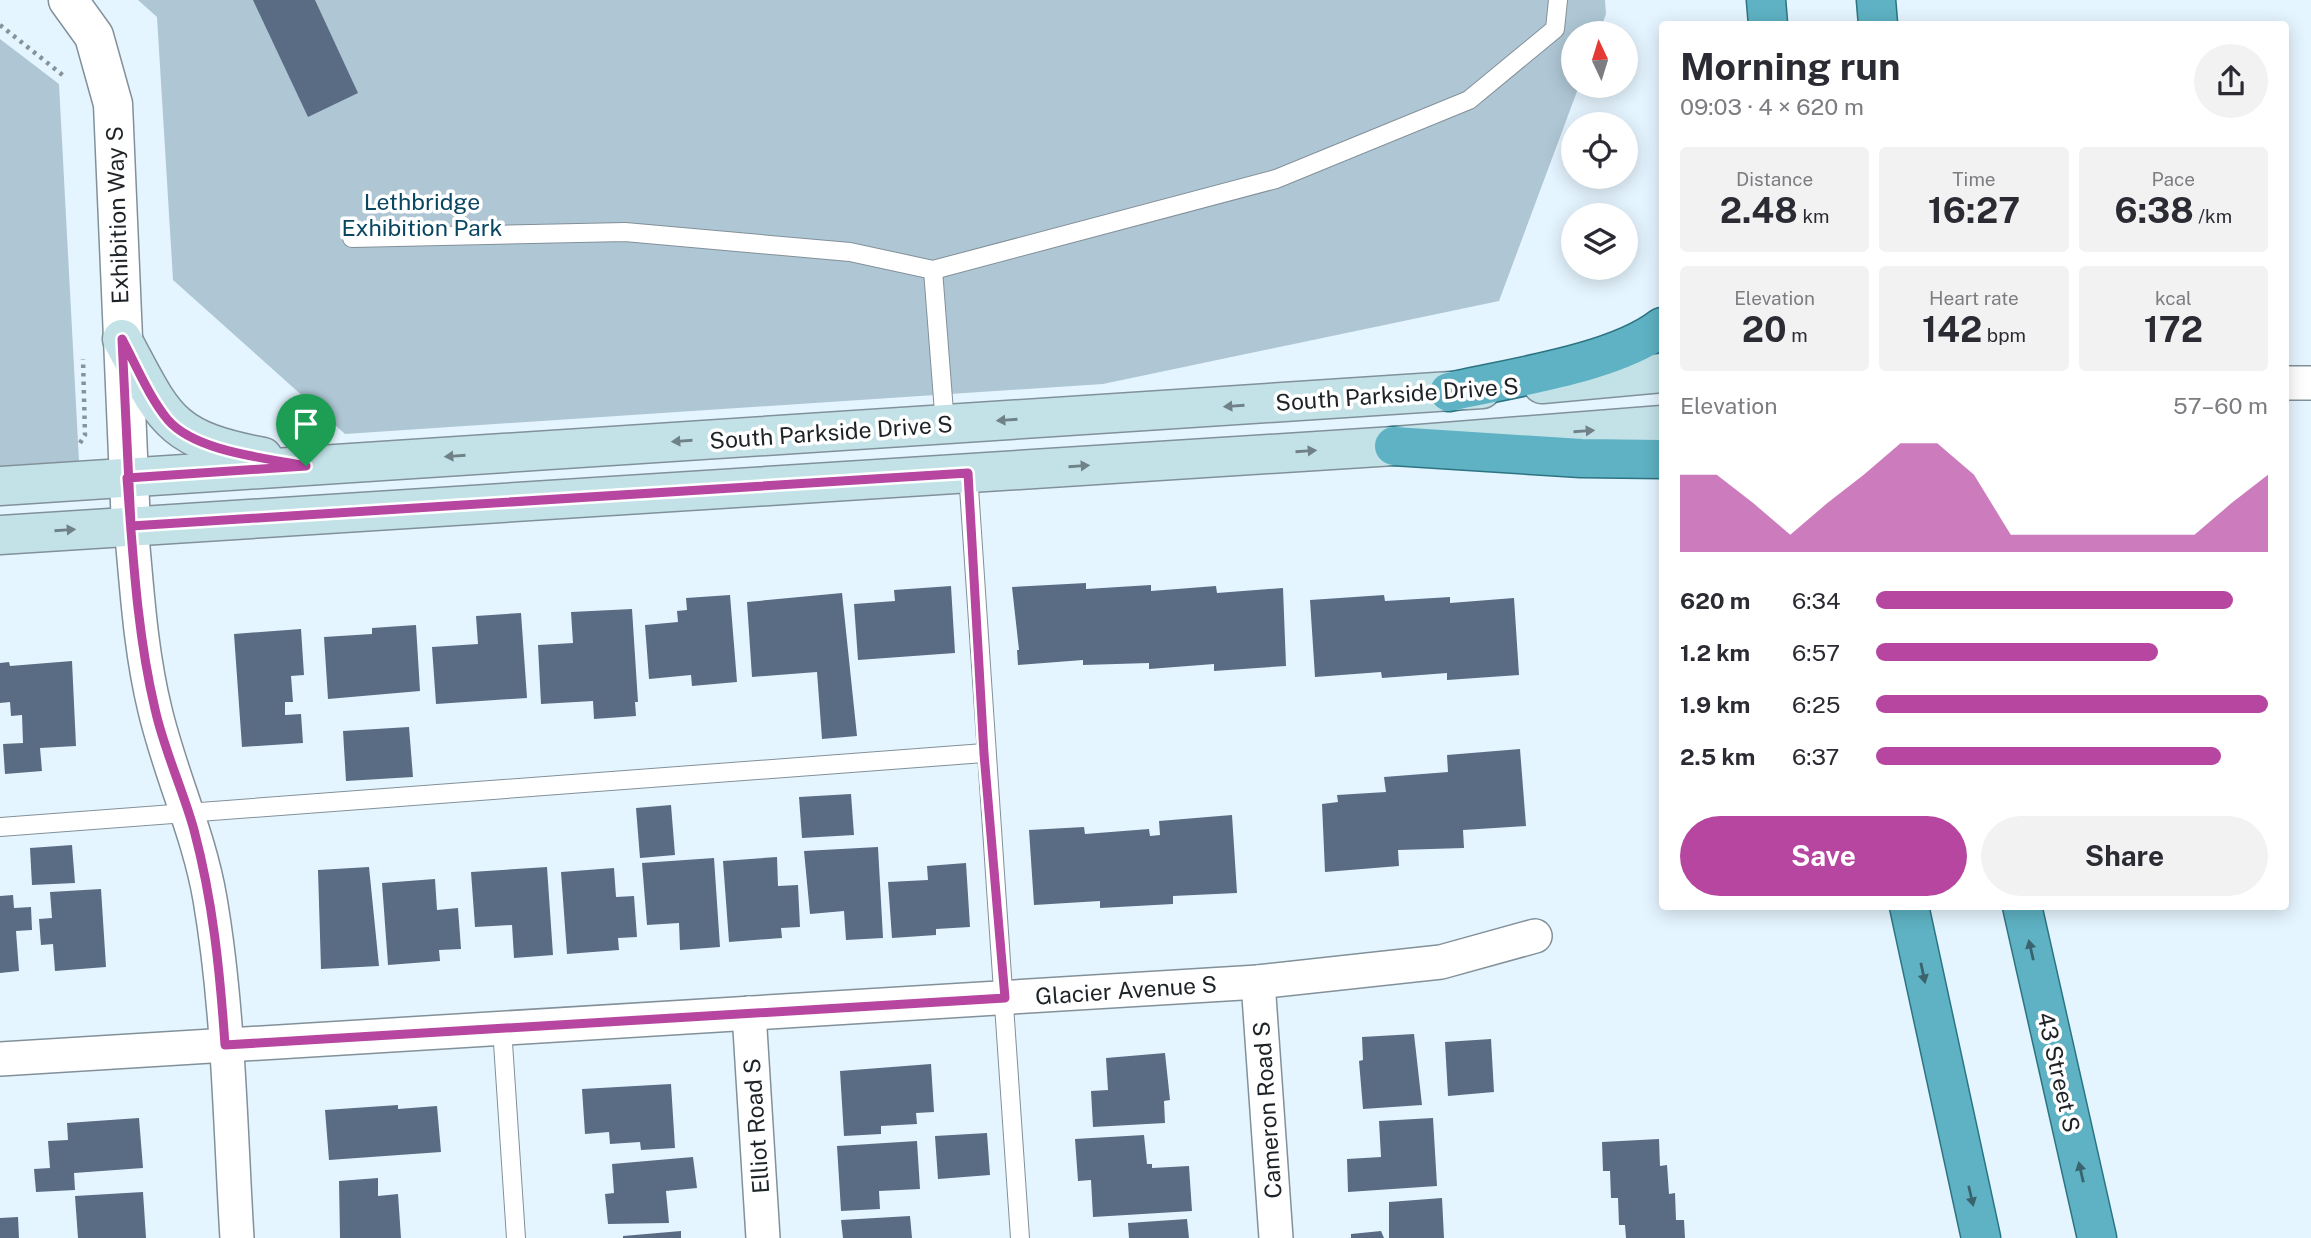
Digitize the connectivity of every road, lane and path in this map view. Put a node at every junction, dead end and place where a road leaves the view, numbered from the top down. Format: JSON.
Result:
{"nodes":[{"id":1,"x":68,"y":0,"type":"edge"},
{"id":2,"x":1558,"y":0,"type":"edge"},
{"id":3,"x":1763,"y":0,"type":"edge"},
{"id":4,"x":1876,"y":0,"type":"edge"},
{"id":5,"x":1760,"y":21,"type":"edge"},
{"id":6,"x":1767,"y":21,"type":"edge"},
{"id":7,"x":1878,"y":21,"type":"edge"},
{"id":8,"x":0,"y":25,"type":"edge"},
{"id":9,"x":67,"y":78,"type":"dead end"},
{"id":10,"x":352,"y":238,"type":"dead end"},
{"id":11,"x":933,"y":270,"type":"junction"},
{"id":12,"x":1659,"y":329,"type":"edge"},
{"id":13,"x":122,"y":339,"type":"junction"},
{"id":14,"x":83,"y":351,"type":"dead end"},
{"id":15,"x":1659,"y":373,"type":"edge"},
{"id":16,"x":2289,"y":383,"type":"edge"},
{"id":17,"x":2311,"y":383,"type":"edge"},
{"id":18,"x":1449,"y":392,"type":"junction"},
{"id":19,"x":945,"y":425,"type":"junction"},
{"id":20,"x":1659,"y":425,"type":"edge"},
{"id":21,"x":1394,"y":446,"type":"junction"},
{"id":22,"x":75,"y":450,"type":"dead end"},
{"id":23,"x":1659,"y":459,"type":"edge"},
{"id":24,"x":306,"y":466,"type":"junction"},
{"id":25,"x":968,"y":473,"type":"junction"},
{"id":26,"x":127,"y":478,"type":"junction"},
{"id":27,"x":0,"y":486,"type":"edge"},
{"id":28,"x":131,"y":526,"type":"junction"},
{"id":29,"x":0,"y":535,"type":"edge"},
{"id":30,"x":984,"y":754,"type":"junction"},
{"id":31,"x":188,"y":812,"type":"junction"},
{"id":32,"x":0,"y":827,"type":"edge"},
{"id":33,"x":1910,"y":910,"type":"edge"},
{"id":34,"x":2023,"y":910,"type":"edge"},
{"id":35,"x":1535,"y":936,"type":"dead end"},
{"id":36,"x":1258,"y":982,"type":"junction"},
{"id":37,"x":1005,"y":998,"type":"junction"},
{"id":38,"x":749,"y":1013,"type":"junction"},
{"id":39,"x":502,"y":1028,"type":"junction"},
{"id":40,"x":225,"y":1045,"type":"junction"},
{"id":41,"x":0,"y":1059,"type":"edge"},
{"id":42,"x":237,"y":1238,"type":"edge"},
{"id":43,"x":516,"y":1238,"type":"edge"},
{"id":44,"x":763,"y":1238,"type":"edge"},
{"id":45,"x":1020,"y":1238,"type":"edge"},
{"id":46,"x":1276,"y":1238,"type":"edge"},
{"id":47,"x":1981,"y":1238,"type":"edge"},
{"id":48,"x":2097,"y":1238,"type":"edge"}],
"edges":[{"from":1,"to":13,"type":"street","name":"Exhibition Way S"},
{"from":2,"to":11,"type":"lane"},
{"from":3,"to":5,"type":"highway"},
{"from":3,"to":6,"type":"highway"},
{"from":4,"to":7,"type":"highway"},
{"from":8,"to":9,"type":"path"},
{"from":10,"to":11,"type":"lane"},
{"from":11,"to":19,"type":"lane"},
{"from":12,"to":18,"type":"highway"},
{"from":13,"to":24,"type":"main road"},
{"from":13,"to":26,"type":"street","name":"Exhibition Way S"},
{"from":14,"to":22,"type":"path"},
{"from":15,"to":18,"type":"main road","name":"South Parkside Drive S"},
{"from":16,"to":17,"type":"street"},
{"from":18,"to":19,"type":"main road","name":"South Parkside Drive S","one_way":true},
{"from":19,"to":24,"type":"main road","name":"South Parkside Drive S","one_way":true},
{"from":21,"to":20,"type":"main road","one_way":true},
{"from":21,"to":23,"type":"highway"},
{"from":25,"to":21,"type":"main road","one_way":true},
{"from":24,"to":26,"type":"main road","name":"South Parkside Drive S"},
{"from":25,"to":28,"type":"main road"},
{"from":25,"to":30,"type":"lane"},
{"from":26,"to":27,"type":"main road","name":"South Parkside Drive S"},
{"from":26,"to":28,"type":"street","name":"Exhibition Way S"},
{"from":29,"to":28,"type":"main road","one_way":true},
{"from":28,"to":31,"type":"street"},
{"from":30,"to":31,"type":"lane"},
{"from":30,"to":37,"type":"lane"},
{"from":31,"to":32,"type":"lane"},
{"from":31,"to":40,"type":"street"},
{"from":33,"to":47,"type":"highway","one_way":true},
{"from":48,"to":34,"type":"highway","name":"43 Street S","one_way":true},
{"from":35,"to":36,"type":"street","name":"Glacier Avenue S"},
{"from":36,"to":37,"type":"street","name":"Glacier Avenue S"},
{"from":36,"to":46,"type":"street","name":"Cameron Road S"},
{"from":37,"to":38,"type":"street","name":"Glacier Avenue S"},
{"from":37,"to":45,"type":"lane"},
{"from":38,"to":39,"type":"street","name":"Glacier Avenue S"},
{"from":38,"to":44,"type":"street","name":"Elliot Road S"},
{"from":39,"to":40,"type":"street","name":"Glacier Avenue S"},
{"from":39,"to":43,"type":"lane"},
{"from":40,"to":41,"type":"street","name":"Glacier Avenue S"},
{"from":40,"to":42,"type":"street"}]}
